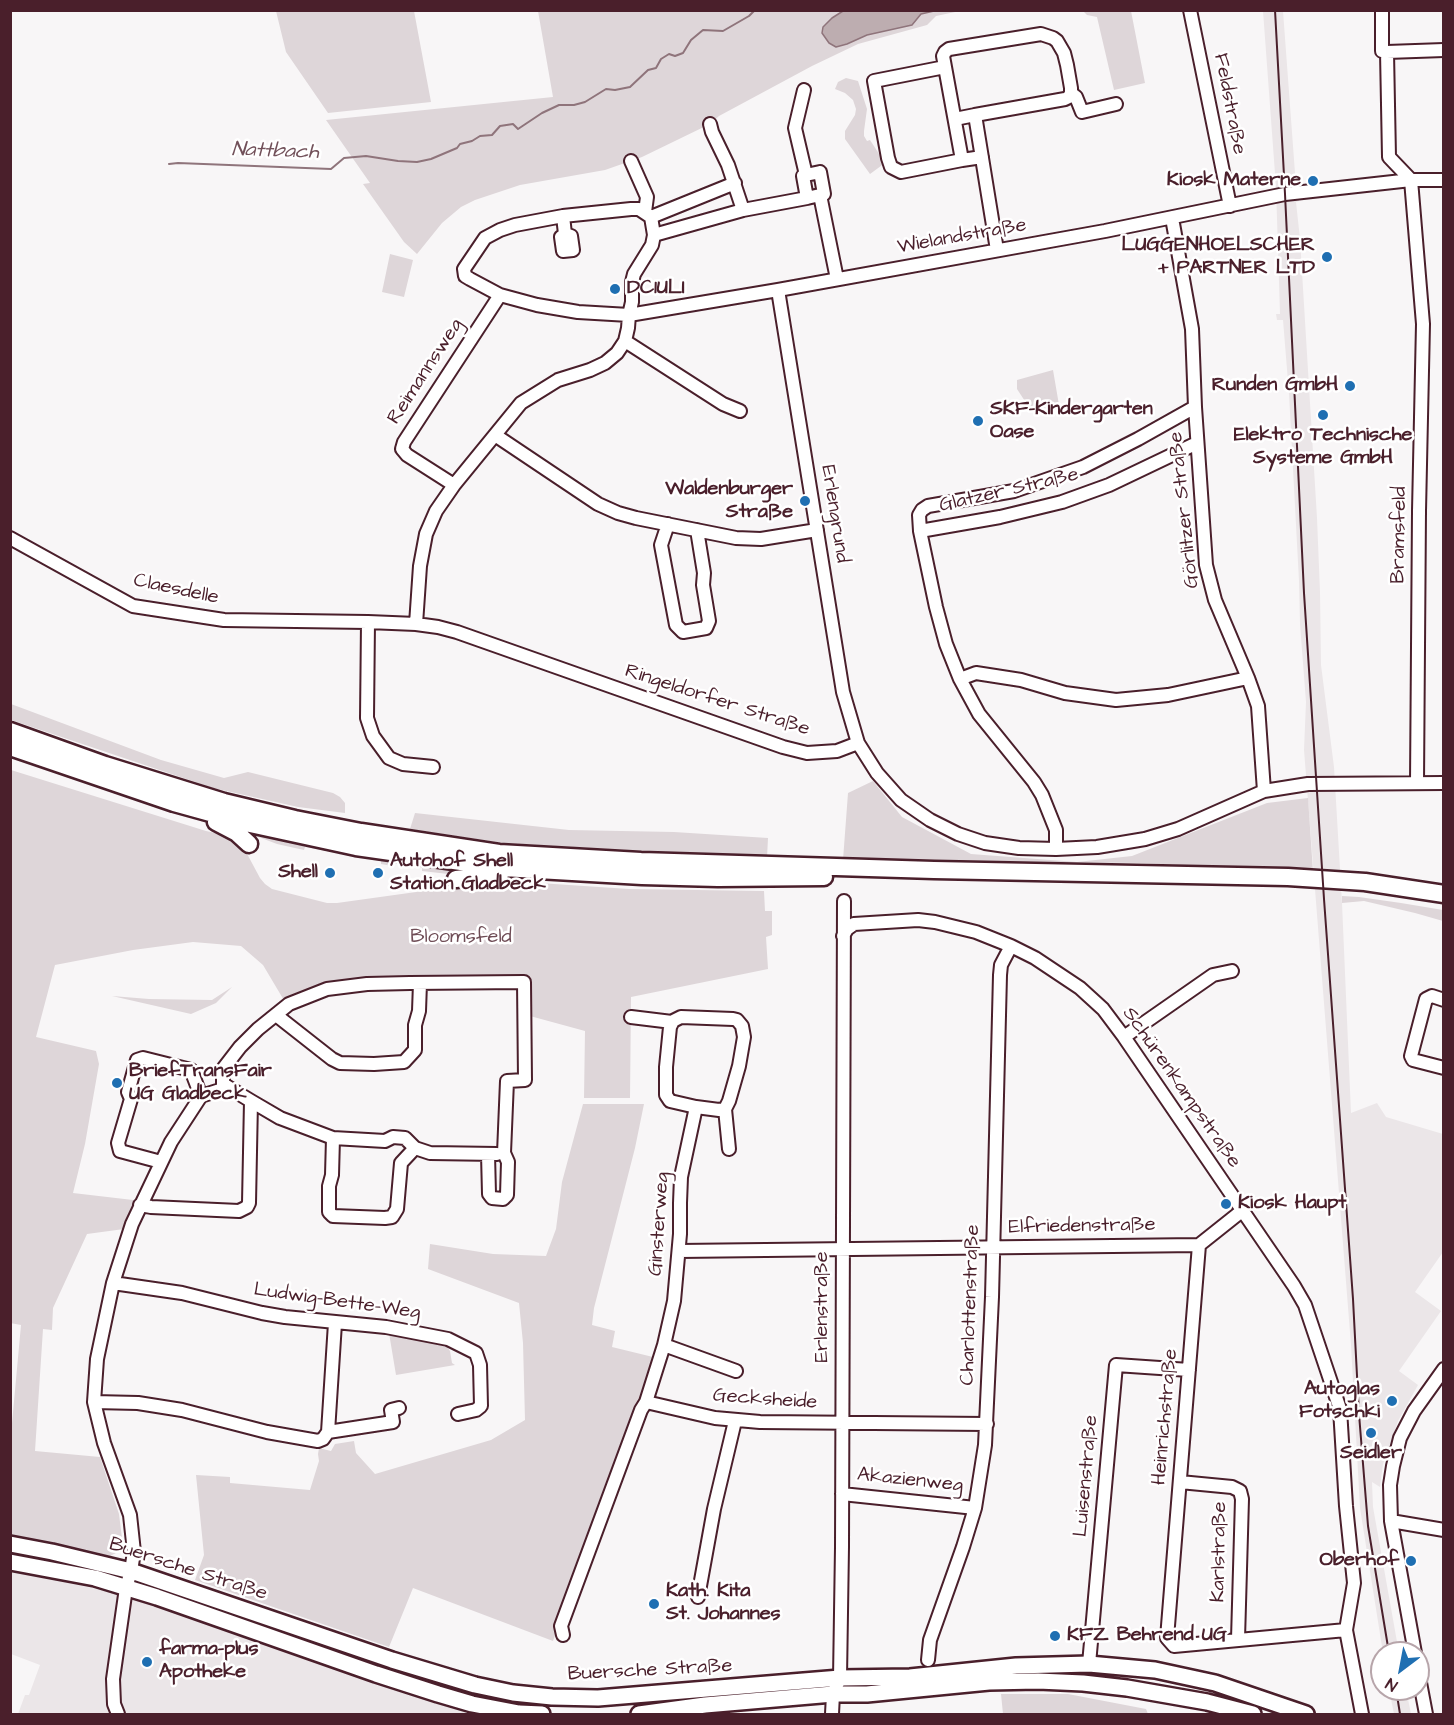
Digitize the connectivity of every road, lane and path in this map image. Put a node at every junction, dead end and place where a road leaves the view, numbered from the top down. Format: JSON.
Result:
{"nodes":[{"id":1,"x":1190,"y":10,"type":"edge"},
{"id":2,"x":1382,"y":10,"type":"edge"},
{"id":3,"x":1443,"y":50,"type":"edge"},
{"id":4,"x":1394,"y":52,"type":"junction"},
{"id":5,"x":945,"y":67,"type":"junction"},
{"id":6,"x":804,"y":90,"type":"dead end"},
{"id":7,"x":1071,"y":93,"type":"junction"},
{"id":8,"x":1116,"y":104,"type":"dead end"},
{"id":9,"x":975,"y":115,"type":"junction"},
{"id":10,"x":955,"y":118,"type":"junction"},
{"id":11,"x":710,"y":124,"type":"dead end"},
{"id":12,"x":982,"y":157,"type":"junction"},
{"id":13,"x":962,"y":160,"type":"junction"},
{"id":14,"x":631,"y":161,"type":"dead end"},
{"id":15,"x":806,"y":175,"type":"junction"},
{"id":16,"x":1411,"y":180,"type":"junction"},
{"id":17,"x":1443,"y":180,"type":"edge"},
{"id":18,"x":735,"y":183,"type":"junction"},
{"id":19,"x":820,"y":195,"type":"junction"},
{"id":20,"x":807,"y":198,"type":"junction"},
{"id":21,"x":1230,"y":206,"type":"junction"},
{"id":22,"x":743,"y":210,"type":"junction"},
{"id":23,"x":648,"y":214,"type":"junction"},
{"id":24,"x":563,"y":216,"type":"junction"},
{"id":25,"x":1172,"y":218,"type":"junction"},
{"id":26,"x":565,"y":234,"type":"dead end"},
{"id":27,"x":654,"y":235,"type":"junction"},
{"id":28,"x":997,"y":250,"type":"junction"},
{"id":29,"x":837,"y":279,"type":"junction"},
{"id":30,"x":778,"y":290,"type":"junction"},
{"id":31,"x":500,"y":295,"type":"junction"},
{"id":32,"x":629,"y":315,"type":"junction"},
{"id":33,"x":625,"y":341,"type":"junction"},
{"id":34,"x":1195,"y":407,"type":"junction"},
{"id":35,"x":740,"y":411,"type":"dead end"},
{"id":36,"x":495,"y":435,"type":"junction"},
{"id":37,"x":1197,"y":443,"type":"junction"},
{"id":38,"x":454,"y":485,"type":"junction"},
{"id":39,"x":668,"y":524,"type":"junction"},
{"id":40,"x":697,"y":530,"type":"junction"},
{"id":41,"x":817,"y":530,"type":"junction"},
{"id":42,"x":920,"y":531,"type":"junction"},
{"id":43,"x":10,"y":538,"type":"edge"},
{"id":44,"x":313,"y":622,"type":"joint"},
{"id":45,"x":368,"y":622,"type":"junction"},
{"id":46,"x":417,"y":624,"type":"junction"},
{"id":47,"x":1248,"y":678,"type":"junction"},
{"id":48,"x":960,"y":679,"type":"junction"},
{"id":49,"x":10,"y":731,"type":"edge"},
{"id":50,"x":858,"y":743,"type":"junction"},
{"id":51,"x":10,"y":747,"type":"edge"},
{"id":52,"x":433,"y":767,"type":"dead end"},
{"id":53,"x":1417,"y":783,"type":"junction"},
{"id":54,"x":1443,"y":783,"type":"edge"},
{"id":55,"x":1264,"y":790,"type":"junction"},
{"id":56,"x":174,"y":803,"type":"junction"},
{"id":57,"x":249,"y":844,"type":"dead end"},
{"id":58,"x":1056,"y":849,"type":"junction"},
{"id":59,"x":524,"y":869,"type":"junction"},
{"id":60,"x":641,"y":869,"type":"junction"},
{"id":61,"x":456,"y":879,"type":"dead end"},
{"id":62,"x":1443,"y":894,"type":"edge"},
{"id":63,"x":844,"y":901,"type":"dead end"},
{"id":64,"x":1443,"y":904,"type":"edge"},
{"id":65,"x":843,"y":936,"type":"junction"},
{"id":66,"x":1011,"y":946,"type":"junction"},
{"id":67,"x":1232,"y":971,"type":"dead end"},
{"id":68,"x":420,"y":983,"type":"junction"},
{"id":69,"x":1443,"y":1000,"type":"edge"},
{"id":70,"x":276,"y":1016,"type":"junction"},
{"id":71,"x":631,"y":1017,"type":"dead end"},
{"id":72,"x":672,"y":1022,"type":"junction"},
{"id":73,"x":1124,"y":1037,"type":"junction"},
{"id":74,"x":1443,"y":1068,"type":"edge"},
{"id":75,"x":223,"y":1083,"type":"junction"},
{"id":76,"x":201,"y":1096,"type":"junction"},
{"id":77,"x":251,"y":1101,"type":"junction"},
{"id":78,"x":696,"y":1107,"type":"junction"},
{"id":79,"x":725,"y":1109,"type":"junction"},
{"id":80,"x":333,"y":1138,"type":"junction"},
{"id":81,"x":415,"y":1148,"type":"junction"},
{"id":82,"x":729,"y":1149,"type":"dead end"},
{"id":83,"x":504,"y":1153,"type":"junction"},
{"id":84,"x":489,"y":1154,"type":"junction"},
{"id":85,"x":160,"y":1162,"type":"junction"},
{"id":86,"x":140,"y":1205,"type":"junction"},
{"id":87,"x":1243,"y":1210,"type":"junction"},
{"id":88,"x":1198,"y":1245,"type":"junction"},
{"id":89,"x":992,"y":1247,"type":"junction"},
{"id":90,"x":843,"y":1248,"type":"junction"},
{"id":91,"x":679,"y":1251,"type":"junction"},
{"id":92,"x":113,"y":1283,"type":"junction"},
{"id":93,"x":335,"y":1323,"type":"junction"},
{"id":94,"x":664,"y":1345,"type":"junction"},
{"id":95,"x":1443,"y":1369,"type":"edge"},
{"id":96,"x":1189,"y":1370,"type":"junction"},
{"id":97,"x":736,"y":1371,"type":"dead end"},
{"id":98,"x":94,"y":1402,"type":"junction"},
{"id":99,"x":646,"y":1402,"type":"junction"},
{"id":100,"x":399,"y":1408,"type":"dead end"},
{"id":101,"x":458,"y":1414,"type":"dead end"},
{"id":102,"x":735,"y":1421,"type":"junction"},
{"id":103,"x":842,"y":1424,"type":"junction"},
{"id":104,"x":987,"y":1424,"type":"junction"},
{"id":105,"x":327,"y":1434,"type":"junction"},
{"id":106,"x":1180,"y":1482,"type":"junction"},
{"id":107,"x":842,"y":1494,"type":"junction"},
{"id":108,"x":975,"y":1508,"type":"junction"},
{"id":109,"x":1391,"y":1521,"type":"junction"},
{"id":110,"x":1443,"y":1530,"type":"edge"},
{"id":111,"x":10,"y":1544,"type":"edge"},
{"id":112,"x":10,"y":1562,"type":"edge"},
{"id":113,"x":131,"y":1571,"type":"junction"},
{"id":114,"x":126,"y":1588,"type":"junction"},
{"id":115,"x":698,"y":1597,"type":"dead end"},
{"id":116,"x":1346,"y":1630,"type":"junction"},
{"id":117,"x":563,"y":1635,"type":"dead end"},
{"id":118,"x":1238,"y":1639,"type":"junction"},
{"id":119,"x":1412,"y":1641,"type":"edge"},
{"id":120,"x":928,"y":1660,"type":"dead end"},
{"id":121,"x":1089,"y":1664,"type":"junction"},
{"id":122,"x":840,"y":1678,"type":"junction"},
{"id":123,"x":832,"y":1694,"type":"junction"},
{"id":124,"x":118,"y":1714,"type":"edge"},
{"id":125,"x":542,"y":1714,"type":"edge"},
{"id":126,"x":639,"y":1714,"type":"edge"},
{"id":127,"x":832,"y":1714,"type":"edge"},
{"id":128,"x":1253,"y":1714,"type":"edge"},
{"id":129,"x":1306,"y":1714,"type":"edge"},
{"id":130,"x":1362,"y":1714,"type":"edge"}],
"edges":[{"from":1,"to":21,"type":"street","name":"Feldstraße"},
{"from":2,"to":4,"type":"street"},
{"from":3,"to":4,"type":"street"},
{"from":4,"to":16,"type":"street"},
{"from":5,"to":7,"type":"street"},
{"from":5,"to":10,"type":"street"},
{"from":5,"to":13,"type":"street"},
{"from":6,"to":15,"type":"street"},
{"from":7,"to":8,"type":"street"},
{"from":7,"to":9,"type":"street"},
{"from":9,"to":10,"type":"street"},
{"from":9,"to":12,"type":"street"},
{"from":10,"to":13,"type":"street"},
{"from":11,"to":18,"type":"street"},
{"from":12,"to":13,"type":"street"},
{"from":12,"to":28,"type":"street"},
{"from":14,"to":23,"type":"street"},
{"from":15,"to":19,"type":"street"},
{"from":15,"to":20,"type":"street"},
{"from":16,"to":17,"type":"street","name":"Wielandstraße"},
{"from":16,"to":21,"type":"street","name":"Wielandstraße"},
{"from":16,"to":53,"type":"street","name":"Bramsfeld"},
{"from":18,"to":22,"type":"street"},
{"from":18,"to":23,"type":"street"},
{"from":19,"to":20,"type":"street"},
{"from":19,"to":29,"type":"street"},
{"from":20,"to":22,"type":"street"},
{"from":21,"to":25,"type":"street","name":"Wielandstraße"},
{"from":22,"to":27,"type":"street"},
{"from":23,"to":24,"type":"street"},
{"from":23,"to":27,"type":"street"},
{"from":24,"to":26,"type":"street"},
{"from":24,"to":31,"type":"street","name":"Wielandstraße"},
{"from":25,"to":28,"type":"street","name":"Wielandstraße"},
{"from":25,"to":34,"type":"street","name":"Görlitzer Straße"},
{"from":27,"to":32,"type":"street"},
{"from":28,"to":29,"type":"street","name":"Wielandstraße"},
{"from":29,"to":30,"type":"street","name":"Wielandstraße"},
{"from":30,"to":32,"type":"street","name":"Wielandstraße"},
{"from":30,"to":41,"type":"street","name":"Erlengrund"},
{"from":31,"to":32,"type":"street","name":"Wielandstraße"},
{"from":31,"to":38,"type":"street","name":"Reimannsweg"},
{"from":32,"to":33,"type":"street"},
{"from":33,"to":35,"type":"street"},
{"from":33,"to":36,"type":"street"},
{"from":34,"to":37,"type":"street","name":"Görlitzer Straße"},
{"from":34,"to":42,"type":"street","name":"Glatzer Straße"},
{"from":36,"to":38,"type":"street"},
{"from":36,"to":39,"type":"street"},
{"from":37,"to":42,"type":"street","name":"Glatzer Straße"},
{"from":37,"to":47,"type":"street","name":"Görlitzer Straße"},
{"from":38,"to":46,"type":"street"},
{"from":39,"to":40,"type":"street"},
{"from":39,"to":40,"type":"street"},
{"from":40,"to":41,"type":"street"},
{"from":41,"to":50,"type":"street","name":"Erlengrund"},
{"from":42,"to":48,"type":"street"},
{"from":43,"to":44,"type":"street","name":"Claesdelle"},
{"from":44,"to":45,"type":"street","name":"Ringeldorfer Straße"},
{"from":45,"to":46,"type":"street","name":"Ringeldorfer Straße"},
{"from":45,"to":52,"type":"street"},
{"from":46,"to":50,"type":"street","name":"Ringeldorfer Straße"},
{"from":47,"to":48,"type":"street"},
{"from":47,"to":55,"type":"street","name":"Görlitzer Straße"},
{"from":48,"to":58,"type":"street"},
{"from":49,"to":60,"type":"highway"},
{"from":50,"to":58,"type":"street"},
{"from":51,"to":56,"type":"highway"},
{"from":53,"to":54,"type":"street"},
{"from":53,"to":55,"type":"street"},
{"from":55,"to":58,"type":"street"},
{"from":56,"to":57,"type":"highway"},
{"from":56,"to":59,"type":"highway"},
{"from":59,"to":60,"type":"highway"},
{"from":59,"to":61,"type":"highway"},
{"from":60,"to":62,"type":"highway"},
{"from":60,"to":64,"type":"highway"},
{"from":63,"to":65,"type":"street","name":"Erlenstraße"},
{"from":65,"to":66,"type":"street","name":"Schürenkampstraße"},
{"from":65,"to":90,"type":"street","name":"Erlenstraße"},
{"from":66,"to":73,"type":"street","name":"Schürenkampstraße"},
{"from":66,"to":89,"type":"street","name":"Charlottenstraße"},
{"from":67,"to":73,"type":"street"},
{"from":68,"to":70,"type":"street"},
{"from":68,"to":70,"type":"street"},
{"from":68,"to":83,"type":"street"},
{"from":69,"to":74,"type":"street"},
{"from":70,"to":75,"type":"street"},
{"from":71,"to":72,"type":"street"},
{"from":72,"to":78,"type":"street"},
{"from":72,"to":79,"type":"street"},
{"from":73,"to":87,"type":"street","name":"Schürenkampstraße"},
{"from":75,"to":76,"type":"street"},
{"from":75,"to":77,"type":"street"},
{"from":76,"to":85,"type":"street"},
{"from":76,"to":85,"type":"street"},
{"from":77,"to":80,"type":"street"},
{"from":77,"to":86,"type":"street"},
{"from":78,"to":79,"type":"street"},
{"from":78,"to":91,"type":"street","name":"Ginsterweg"},
{"from":79,"to":82,"type":"street"},
{"from":80,"to":81,"type":"street"},
{"from":80,"to":81,"type":"street"},
{"from":81,"to":84,"type":"street"},
{"from":83,"to":84,"type":"street"},
{"from":83,"to":84,"type":"street"},
{"from":85,"to":86,"type":"street"},
{"from":86,"to":92,"type":"street"},
{"from":87,"to":88,"type":"street"},
{"from":87,"to":116,"type":"street","name":"Schürenkampstraße"},
{"from":88,"to":89,"type":"street","name":"Elfriedenstraße"},
{"from":88,"to":96,"type":"street","name":"Heinrichstraße"},
{"from":89,"to":90,"type":"street","name":"Elfriedenstraße"},
{"from":89,"to":104,"type":"street","name":"Charlottenstraße"},
{"from":90,"to":91,"type":"street","name":"Elfriedenstraße"},
{"from":90,"to":103,"type":"street","name":"Erlenstraße"},
{"from":91,"to":94,"type":"street","name":"Ginsterweg"},
{"from":92,"to":93,"type":"street","name":"Ludwig-Bette-Weg"},
{"from":92,"to":98,"type":"street"},
{"from":93,"to":101,"type":"street","name":"Ludwig-Bette-Weg"},
{"from":93,"to":105,"type":"street"},
{"from":94,"to":97,"type":"street"},
{"from":94,"to":99,"type":"street","name":"Ginsterweg"},
{"from":95,"to":109,"type":"street"},
{"from":96,"to":106,"type":"street","name":"Heinrichstraße"},
{"from":96,"to":121,"type":"street","name":"Luisenstraße"},
{"from":98,"to":105,"type":"street"},
{"from":98,"to":113,"type":"street"},
{"from":99,"to":102,"type":"street","name":"Gecksheide"},
{"from":99,"to":117,"type":"street"},
{"from":100,"to":105,"type":"street"},
{"from":102,"to":103,"type":"street","name":"Gecksheide"},
{"from":102,"to":115,"type":"street"},
{"from":103,"to":104,"type":"street","name":"Gecksheide"},
{"from":103,"to":107,"type":"street","name":"Erlenstraße"},
{"from":104,"to":108,"type":"street","name":"Charlottenstraße"},
{"from":106,"to":118,"type":"street","name":"Karlstraße"},
{"from":106,"to":118,"type":"street","name":"Heinrichstraße"},
{"from":107,"to":108,"type":"street","name":"Akazienweg"},
{"from":107,"to":122,"type":"street","name":"Erlenstraße"},
{"from":108,"to":120,"type":"street","name":"Charlottenstraße"},
{"from":109,"to":110,"type":"street"},
{"from":109,"to":119,"type":"street"},
{"from":111,"to":113,"type":"main road","name":"Buersche Straße"},
{"from":112,"to":114,"type":"main road","name":"Buersche Straße"},
{"from":113,"to":114,"type":"street"},
{"from":113,"to":122,"type":"main road","name":"Buersche Straße"},
{"from":114,"to":124,"type":"street"},
{"from":114,"to":125,"type":"main road","name":"Buersche Straße"},
{"from":116,"to":118,"type":"street"},
{"from":116,"to":130,"type":"street","name":"Schürenkampstraße"},
{"from":121,"to":122,"type":"main road","name":"Buersche Straße"},
{"from":121,"to":129,"type":"main road","name":"Buersche Straße"},
{"from":122,"to":123,"type":"street"},
{"from":123,"to":126,"type":"main road","name":"Buersche Straße"},
{"from":123,"to":127,"type":"street"},
{"from":123,"to":128,"type":"main road","name":"Buersche Straße"}]}
